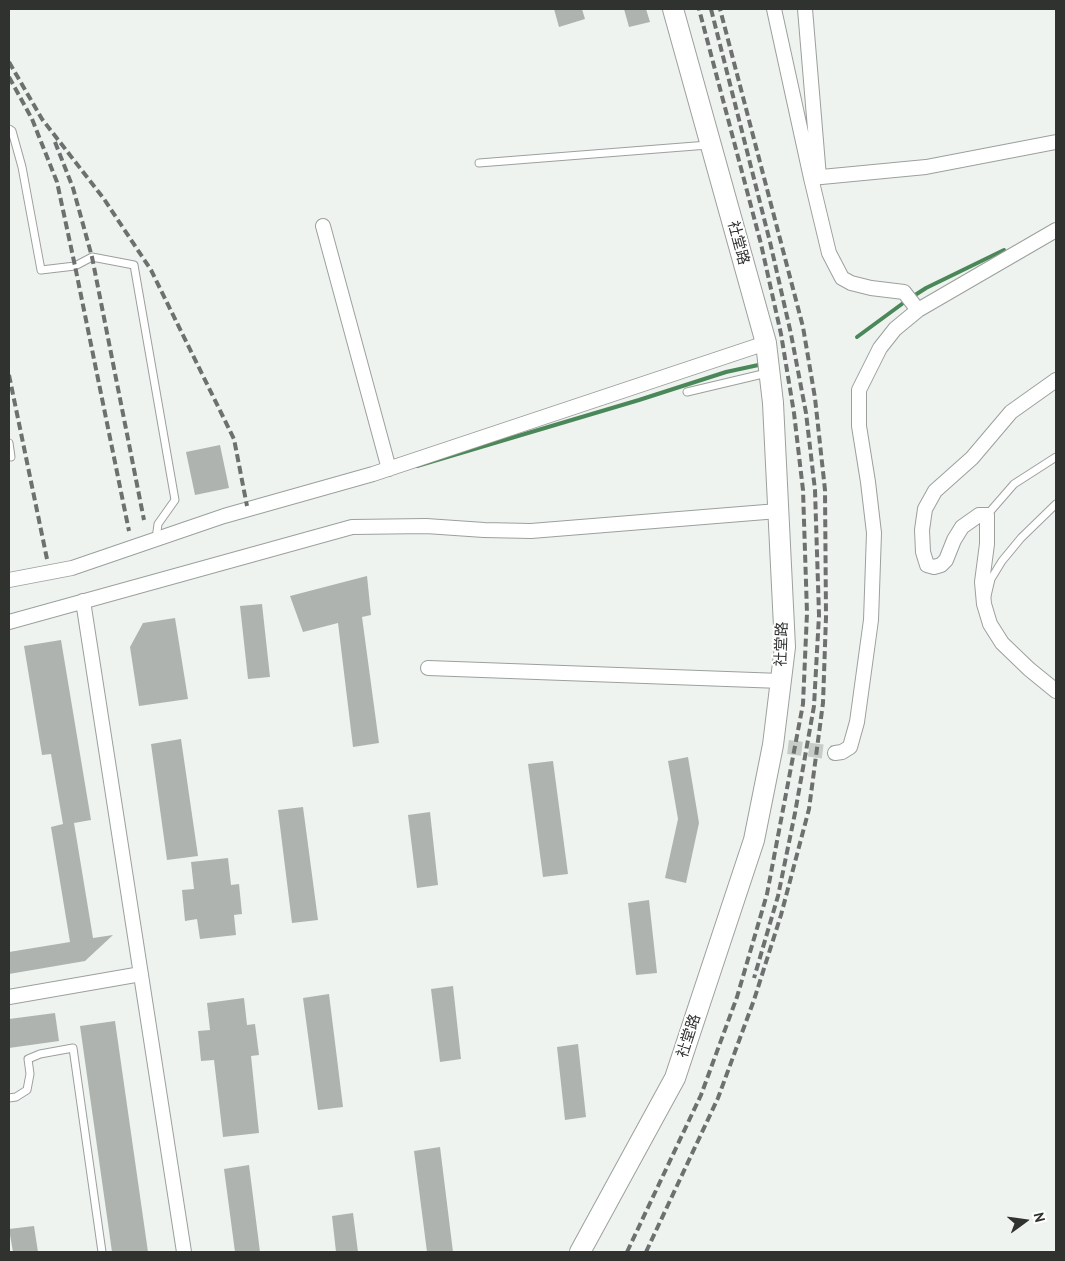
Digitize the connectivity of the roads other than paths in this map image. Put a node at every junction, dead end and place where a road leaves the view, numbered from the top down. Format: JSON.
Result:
{"nodes":[{"id":1,"x":673,"y":9,"type":"edge"},
{"id":2,"x":774,"y":9,"type":"edge"},
{"id":3,"x":805,"y":9,"type":"edge"},
{"id":4,"x":9,"y":129,"type":"edge"},
{"id":5,"x":1056,"y":142,"type":"edge"},
{"id":6,"x":711,"y":145,"type":"junction"},
{"id":7,"x":479,"y":163,"type":"dead end"},
{"id":8,"x":815,"y":177,"type":"junction"},
{"id":9,"x":323,"y":226,"type":"dead end"},
{"id":10,"x":1056,"y":230,"type":"edge"},
{"id":11,"x":916,"y":308,"type":"junction"},
{"id":12,"x":766,"y":343,"type":"junction"},
{"id":13,"x":769,"y":372,"type":"junction"},
{"id":14,"x":1056,"y":380,"type":"edge"},
{"id":15,"x":687,"y":392,"type":"dead end"},
{"id":16,"x":9,"y":443,"type":"edge"},
{"id":17,"x":11,"y":457,"type":"dead end"},
{"id":18,"x":1056,"y":457,"type":"edge"},
{"id":19,"x":389,"y":469,"type":"junction"},
{"id":20,"x":1056,"y":504,"type":"edge"},
{"id":21,"x":778,"y":511,"type":"junction"},
{"id":22,"x":987,"y":516,"type":"junction"},
{"id":23,"x":156,"y":539,"type":"junction"},
{"id":24,"x":9,"y":580,"type":"edge"},
{"id":25,"x":83,"y":601,"type":"junction"},
{"id":26,"x":984,"y":604,"type":"junction"},
{"id":27,"x":9,"y":622,"type":"edge"},
{"id":28,"x":428,"y":668,"type":"dead end"},
{"id":29,"x":780,"y":681,"type":"junction"},
{"id":30,"x":1056,"y":691,"type":"edge"},
{"id":31,"x":835,"y":753,"type":"dead end"},
{"id":32,"x":141,"y":974,"type":"junction"},
{"id":33,"x":9,"y":997,"type":"edge"},
{"id":34,"x":9,"y":1098,"type":"edge"},
{"id":35,"x":102,"y":1252,"type":"edge"},
{"id":36,"x":184,"y":1252,"type":"edge"},
{"id":37,"x":580,"y":1252,"type":"edge"}],
"edges":[{"from":1,"to":6,"type":"street","name":"社堂路"},
{"from":2,"to":8,"type":"street"},
{"from":3,"to":8,"type":"street"},
{"from":4,"to":23,"type":"lane"},
{"from":5,"to":8,"type":"street"},
{"from":6,"to":7,"type":"lane"},
{"from":6,"to":12,"type":"street","name":"社堂路"},
{"from":8,"to":11,"type":"street"},
{"from":9,"to":19,"type":"street"},
{"from":10,"to":11,"type":"street"},
{"from":11,"to":31,"type":"street"},
{"from":12,"to":13,"type":"street","name":"社堂路"},
{"from":12,"to":19,"type":"street"},
{"from":13,"to":15,"type":"lane"},
{"from":13,"to":21,"type":"street","name":"社堂路"},
{"from":14,"to":22,"type":"street"},
{"from":16,"to":17,"type":"lane"},
{"from":18,"to":22,"type":"lane"},
{"from":19,"to":23,"type":"street"},
{"from":20,"to":26,"type":"lane"},
{"from":21,"to":25,"type":"street"},
{"from":21,"to":29,"type":"street","name":"社堂路"},
{"from":22,"to":26,"type":"street"},
{"from":23,"to":24,"type":"street"},
{"from":25,"to":27,"type":"street"},
{"from":25,"to":32,"type":"street"},
{"from":26,"to":30,"type":"street"},
{"from":28,"to":29,"type":"street"},
{"from":29,"to":37,"type":"street","name":"社堂路"},
{"from":32,"to":33,"type":"street"},
{"from":32,"to":36,"type":"street"},
{"from":34,"to":35,"type":"lane"}]}
